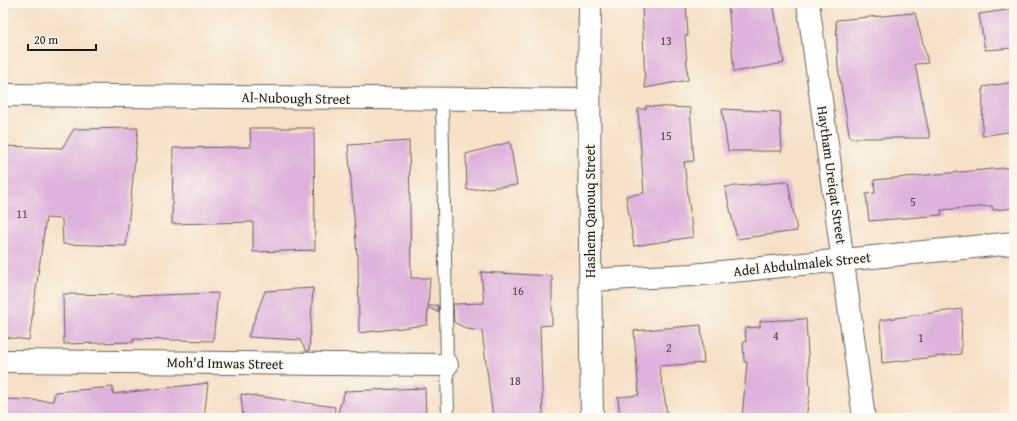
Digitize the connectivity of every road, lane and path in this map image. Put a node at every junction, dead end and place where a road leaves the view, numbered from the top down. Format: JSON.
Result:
{"nodes":[{"id":1,"x":590,"y":3,"type":"edge"},
{"id":2,"x":808,"y":3,"type":"edge"},
{"id":3,"x":3,"y":95,"type":"edge"},
{"id":4,"x":442,"y":99,"type":"junction"},
{"id":5,"x":589,"y":100,"type":"junction"},
{"id":6,"x":1014,"y":243,"type":"edge"},
{"id":7,"x":844,"y":260,"type":"junction"},
{"id":8,"x":590,"y":280,"type":"junction"},
{"id":9,"x":3,"y":361,"type":"edge"},
{"id":10,"x":447,"y":365,"type":"junction"},
{"id":11,"x":448,"y":418,"type":"edge"},
{"id":12,"x":592,"y":418,"type":"edge"},
{"id":13,"x":864,"y":418,"type":"edge"}],
"edges":[{"from":1,"to":5,"type":"street","name":"Hashem Qanouq Street"},
{"from":2,"to":7,"type":"street","name":"Haytham Ureiqat Street"},
{"from":3,"to":4,"type":"street","name":"Al-Nubough Street"},
{"from":4,"to":5,"type":"street","name":"Al-Nubough Street"},
{"from":4,"to":10,"type":"lane"},
{"from":5,"to":8,"type":"street","name":"Hashem Qanouq Street"},
{"from":6,"to":7,"type":"street","name":"Adel Abdulmalek Street"},
{"from":7,"to":8,"type":"street","name":"Adel Abdulmalek Street"},
{"from":7,"to":13,"type":"street","name":"Haytham Ureiqat Street"},
{"from":8,"to":12,"type":"street","name":"Hashem Qanouq Street"},
{"from":9,"to":10,"type":"street","name":"Moh'd Imwas Street"},
{"from":10,"to":11,"type":"lane"}]}
